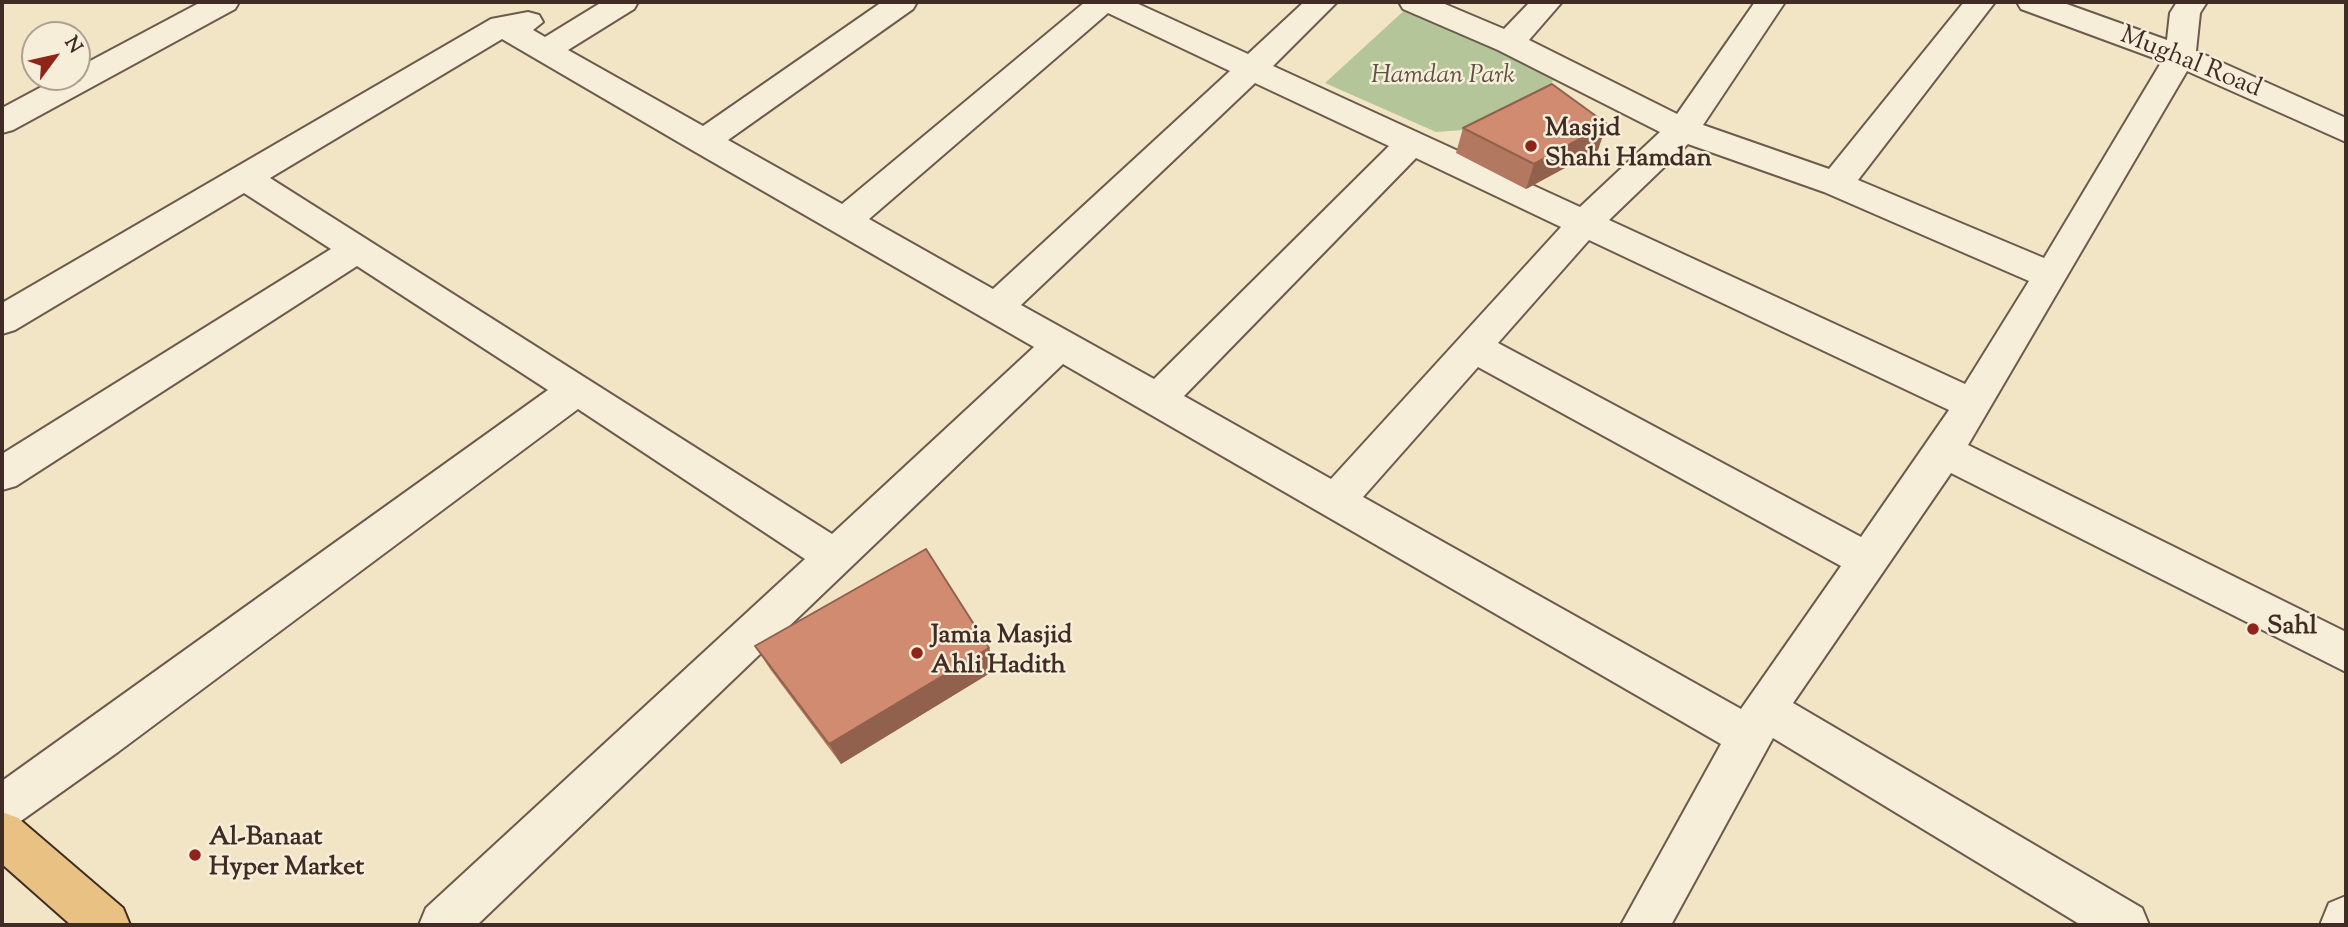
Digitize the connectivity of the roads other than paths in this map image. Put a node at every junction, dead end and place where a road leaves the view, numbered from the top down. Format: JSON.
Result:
{"nodes":[{"id":1,"x":224,"y":2,"type":"edge"},
{"id":2,"x":623,"y":2,"type":"edge"},
{"id":3,"x":902,"y":2,"type":"edge"},
{"id":4,"x":1106,"y":2,"type":"edge"},
{"id":5,"x":1322,"y":2,"type":"edge"},
{"id":6,"x":1414,"y":2,"type":"edge"},
{"id":7,"x":1547,"y":2,"type":"edge"},
{"id":8,"x":1770,"y":2,"type":"edge"},
{"id":9,"x":1980,"y":2,"type":"edge"},
{"id":10,"x":2032,"y":2,"type":"edge"},
{"id":11,"x":2192,"y":2,"type":"edge"},
{"id":12,"x":501,"y":14,"type":"edge"},
{"id":13,"x":1510,"y":43,"type":"junction"},
{"id":14,"x":545,"y":51,"type":"junction"},
{"id":15,"x":2180,"y":56,"type":"junction"},
{"id":16,"x":1252,"y":68,"type":"junction"},
{"id":17,"x":2,"y":122,"type":"edge"},
{"id":18,"x":1683,"y":130,"type":"junction"},
{"id":19,"x":2346,"y":131,"type":"edge"},
{"id":20,"x":703,"y":142,"type":"junction"},
{"id":21,"x":1412,"y":142,"type":"junction"},
{"id":22,"x":245,"y":178,"type":"junction"},
{"id":23,"x":1836,"y":184,"type":"junction"},
{"id":24,"x":844,"y":221,"type":"junction"},
{"id":25,"x":1584,"y":222,"type":"junction"},
{"id":26,"x":358,"y":249,"type":"junction"},
{"id":27,"x":2051,"y":276,"type":"junction"},
{"id":28,"x":996,"y":307,"type":"junction"},
{"id":29,"x":2,"y":320,"type":"edge"},
{"id":30,"x":1062,"y":345,"type":"junction"},
{"id":31,"x":1473,"y":347,"type":"junction"},
{"id":32,"x":577,"y":388,"type":"junction"},
{"id":33,"x":1158,"y":399,"type":"junction"},
{"id":34,"x":1973,"y":404,"type":"junction"},
{"id":35,"x":1944,"y":451,"type":"junction"},
{"id":36,"x":2,"y":474,"type":"edge"},
{"id":37,"x":1336,"y":500,"type":"junction"},
{"id":38,"x":835,"y":557,"type":"junction"},
{"id":39,"x":1869,"y":561,"type":"junction"},
{"id":40,"x":2346,"y":653,"type":"edge"},
{"id":41,"x":1757,"y":723,"type":"junction"},
{"id":42,"x":2,"y":807,"type":"edge"},
{"id":43,"x":2,"y":834,"type":"edge"},
{"id":44,"x":2346,"y":920,"type":"edge"},
{"id":45,"x":106,"y":925,"type":"edge"},
{"id":46,"x":443,"y":925,"type":"edge"},
{"id":47,"x":1645,"y":925,"type":"edge"},
{"id":48,"x":2125,"y":925,"type":"edge"},
{"id":49,"x":2344,"y":925,"type":"edge"}],
"edges":[{"from":1,"to":17,"type":"street"},
{"from":2,"to":14,"type":"street"},
{"from":3,"to":20,"type":"street"},
{"from":4,"to":16,"type":"street"},
{"from":4,"to":24,"type":"street"},
{"from":5,"to":16,"type":"street"},
{"from":6,"to":13,"type":"street"},
{"from":7,"to":13,"type":"street"},
{"from":8,"to":18,"type":"street"},
{"from":9,"to":23,"type":"street"},
{"from":10,"to":15,"type":"street","name":"Mughal Road"},
{"from":11,"to":15,"type":"street"},
{"from":12,"to":14,"type":"street"},
{"from":12,"to":22,"type":"street"},
{"from":13,"to":18,"type":"street"},
{"from":14,"to":20,"type":"street"},
{"from":15,"to":19,"type":"street","name":"Mughal Road"},
{"from":15,"to":27,"type":"street"},
{"from":16,"to":21,"type":"street"},
{"from":16,"to":28,"type":"street"},
{"from":18,"to":23,"type":"street"},
{"from":18,"to":25,"type":"street"},
{"from":20,"to":24,"type":"street"},
{"from":21,"to":25,"type":"street"},
{"from":21,"to":33,"type":"street"},
{"from":22,"to":26,"type":"street"},
{"from":22,"to":29,"type":"street"},
{"from":23,"to":27,"type":"street"},
{"from":24,"to":28,"type":"street"},
{"from":25,"to":31,"type":"street"},
{"from":25,"to":34,"type":"street"},
{"from":26,"to":32,"type":"street"},
{"from":26,"to":36,"type":"street"},
{"from":27,"to":34,"type":"street"},
{"from":28,"to":30,"type":"street"},
{"from":30,"to":33,"type":"street"},
{"from":30,"to":38,"type":"street"},
{"from":31,"to":37,"type":"street"},
{"from":31,"to":39,"type":"street"},
{"from":32,"to":38,"type":"street"},
{"from":32,"to":42,"type":"street"},
{"from":33,"to":37,"type":"street"},
{"from":34,"to":35,"type":"street"},
{"from":35,"to":39,"type":"street"},
{"from":35,"to":40,"type":"street"},
{"from":37,"to":41,"type":"street"},
{"from":38,"to":46,"type":"street"},
{"from":39,"to":41,"type":"street"},
{"from":41,"to":47,"type":"street"},
{"from":41,"to":48,"type":"street"},
{"from":43,"to":45,"type":"main road"},
{"from":44,"to":49,"type":"street"}]}
